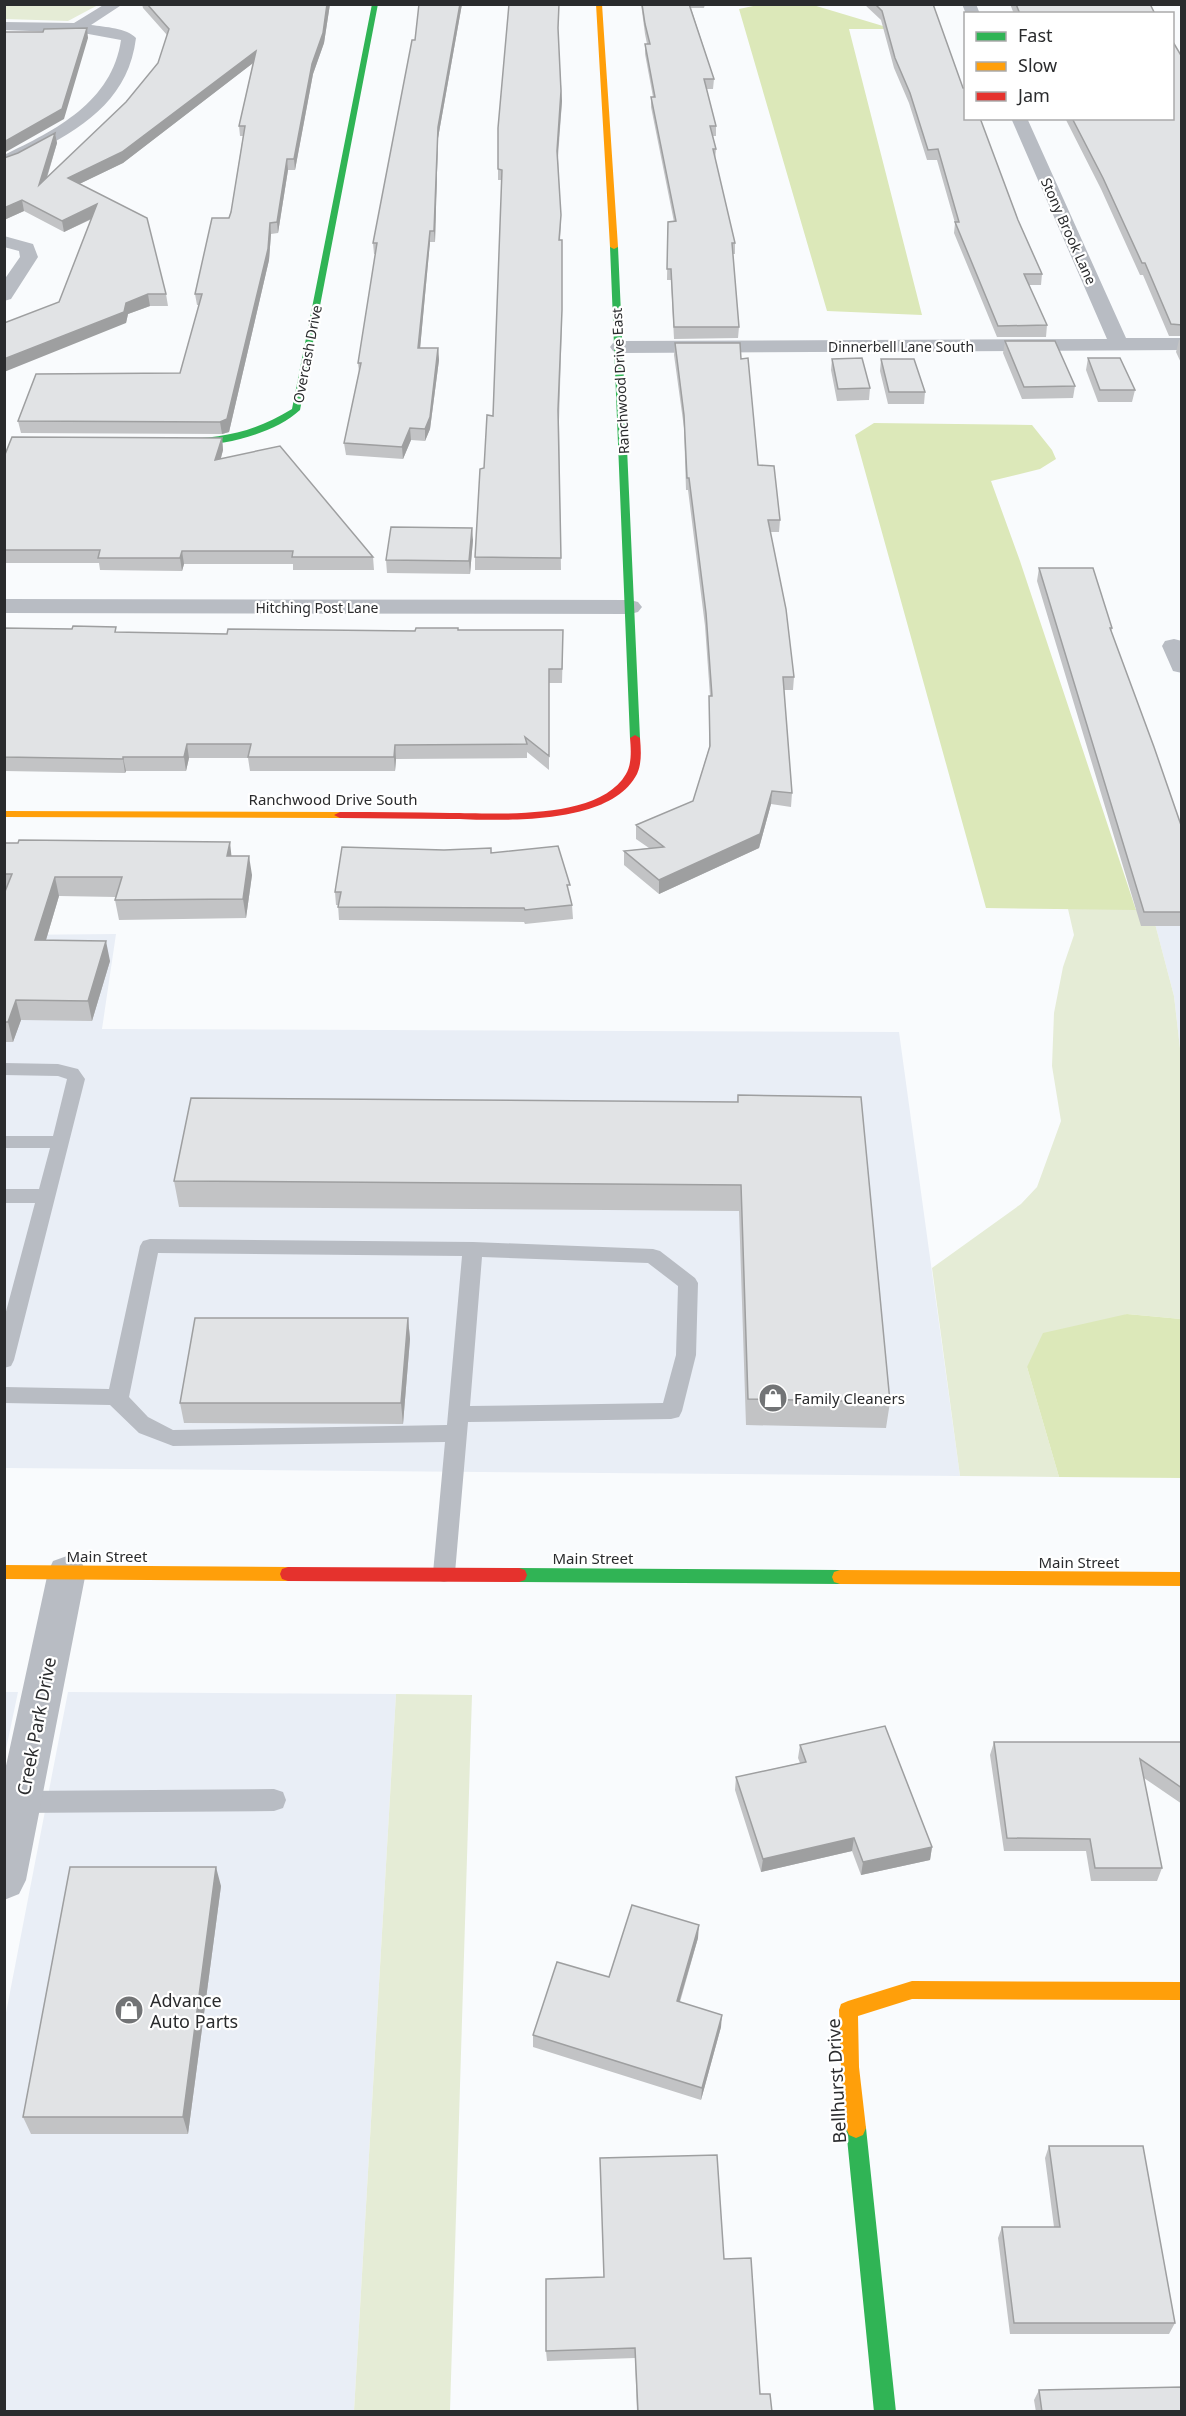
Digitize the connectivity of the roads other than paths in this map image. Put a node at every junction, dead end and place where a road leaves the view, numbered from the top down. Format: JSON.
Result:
{"nodes":[{"id":1,"x":116,"y":4,"type":"edge"},
{"id":2,"x":375,"y":4,"type":"edge"},
{"id":3,"x":599,"y":4,"type":"edge"},
{"id":4,"x":4,"y":26,"type":"edge"},
{"id":5,"x":76,"y":28,"type":"junction"},
{"id":6,"x":1020,"y":120,"type":"edge"},
{"id":7,"x":4,"y":162,"type":"edge"},
{"id":8,"x":4,"y":241,"type":"edge"},
{"id":9,"x":4,"y":295,"type":"edge"},
{"id":10,"x":1119,"y":344,"type":"junction"},
{"id":11,"x":1182,"y":344,"type":"edge"},
{"id":12,"x":620,"y":347,"type":"junction"},
{"id":13,"x":166,"y":442,"type":"edge"},
{"id":14,"x":4,"y":606,"type":"edge"},
{"id":15,"x":630,"y":607,"type":"junction"},
{"id":16,"x":636,"y":757,"type":"joint"},
{"id":17,"x":4,"y":814,"type":"edge"},
{"id":18,"x":4,"y":1069,"type":"edge"},
{"id":19,"x":4,"y":1142,"type":"edge"},
{"id":20,"x":61,"y":1142,"type":"junction"},
{"id":21,"x":4,"y":1196,"type":"edge"},
{"id":22,"x":47,"y":1196,"type":"junction"},
{"id":23,"x":473,"y":1249,"type":"junction"},
{"id":24,"x":4,"y":1360,"type":"edge"},
{"id":25,"x":4,"y":1395,"type":"edge"},
{"id":26,"x":116,"y":1397,"type":"junction"},
{"id":27,"x":457,"y":1423,"type":"junction"},
{"id":28,"x":4,"y":1572,"type":"edge"},
{"id":29,"x":67,"y":1572,"type":"junction"},
{"id":30,"x":444,"y":1573,"type":"junction"},
{"id":31,"x":1182,"y":1579,"type":"edge"},
{"id":32,"x":274,"y":1800,"type":"dead end"},
{"id":33,"x":12,"y":1802,"type":"edge"},
{"id":34,"x":4,"y":1880,"type":"edge"},
{"id":35,"x":1182,"y":1991,"type":"edge"},
{"id":36,"x":885,"y":2412,"type":"edge"}],
"edges":[{"from":1,"to":5,"type":"street"},
{"from":2,"to":13,"type":"street","name":"Overcash Drive"},
{"from":3,"to":12,"type":"street","name":"Ranchwood Drive East"},
{"from":4,"to":5,"type":"street"},
{"from":5,"to":7,"type":"street"},
{"from":6,"to":10,"type":"street","name":"Stony Brook Lane"},
{"from":8,"to":9,"type":"street"},
{"from":10,"to":11,"type":"street","name":"Dinnerbell Lane South"},
{"from":10,"to":12,"type":"street","name":"Dinnerbell Lane South"},
{"from":12,"to":15,"type":"street","name":"Ranchwood Drive East"},
{"from":14,"to":15,"type":"street","name":"Hitching Post Lane"},
{"from":15,"to":16,"type":"street","name":"Ranchwood Drive East"},
{"from":16,"to":17,"type":"street","name":"Ranchwood Drive South"},
{"from":18,"to":20,"type":"lane"},
{"from":19,"to":20,"type":"lane"},
{"from":20,"to":22,"type":"lane"},
{"from":21,"to":22,"type":"lane"},
{"from":22,"to":24,"type":"lane"},
{"from":23,"to":26,"type":"lane"},
{"from":23,"to":27,"type":"lane"},
{"from":23,"to":27,"type":"lane"},
{"from":25,"to":26,"type":"lane"},
{"from":26,"to":27,"type":"lane"},
{"from":27,"to":30,"type":"lane"},
{"from":28,"to":29,"type":"street","name":"Main Street"},
{"from":29,"to":30,"type":"street","name":"Main Street"},
{"from":29,"to":33,"type":"street","name":"Creek Park Drive"},
{"from":30,"to":31,"type":"street","name":"Main Street"},
{"from":32,"to":33,"type":"lane"},
{"from":33,"to":34,"type":"street","name":"Creek Park Drive"},
{"from":35,"to":36,"type":"street","name":"Bellhurst Drive"}]}
